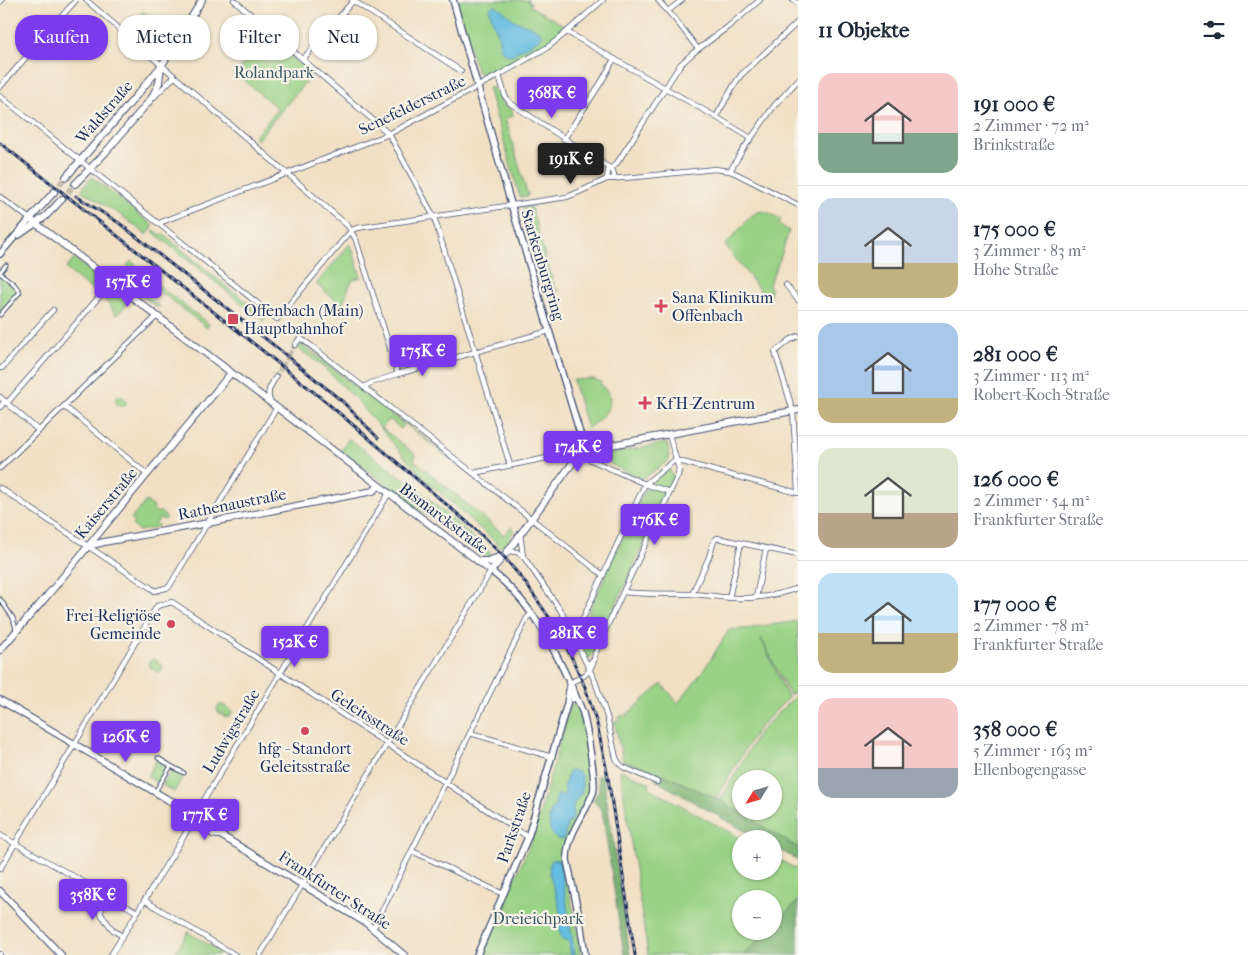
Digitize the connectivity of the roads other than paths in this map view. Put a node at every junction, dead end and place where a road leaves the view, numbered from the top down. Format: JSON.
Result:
{"nodes":[{"id":1,"x":76,"y":0,"type":"edge"},
{"id":2,"x":86,"y":0,"type":"edge"},
{"id":3,"x":202,"y":0,"type":"edge"},
{"id":4,"x":234,"y":0,"type":"edge"},
{"id":5,"x":353,"y":0,"type":"edge"},
{"id":6,"x":453,"y":0,"type":"edge"},
{"id":7,"x":602,"y":0,"type":"edge"},
{"id":8,"x":658,"y":0,"type":"edge"},
{"id":9,"x":682,"y":0,"type":"edge"},
{"id":10,"x":760,"y":0,"type":"edge"},
{"id":11,"x":794,"y":0,"type":"edge"},
{"id":12,"x":798,"y":4,"type":"edge"},
{"id":13,"x":668,"y":11,"type":"junction"},
{"id":14,"x":798,"y":22,"type":"edge"},
{"id":15,"x":567,"y":32,"type":"junction"},
{"id":16,"x":698,"y":49,"type":"junction"},
{"id":17,"x":303,"y":59,"type":"junction"},
{"id":18,"x":614,"y":60,"type":"junction"},
{"id":19,"x":162,"y":65,"type":"junction"},
{"id":20,"x":461,"y":71,"type":"dead end"},
{"id":21,"x":499,"y":75,"type":"junction"},
{"id":22,"x":175,"y":77,"type":"junction"},
{"id":23,"x":798,"y":80,"type":"edge"},
{"id":24,"x":478,"y":86,"type":"junction"},
{"id":25,"x":0,"y":87,"type":"edge"},
{"id":26,"x":664,"y":88,"type":"junction"},
{"id":27,"x":0,"y":96,"type":"edge"},
{"id":28,"x":152,"y":99,"type":"junction"},
{"id":29,"x":716,"y":117,"type":"junction"},
{"id":30,"x":389,"y":134,"type":"junction"},
{"id":31,"x":751,"y":138,"type":"junction"},
{"id":32,"x":564,"y":139,"type":"junction"},
{"id":33,"x":84,"y":165,"type":"junction"},
{"id":34,"x":610,"y":170,"type":"junction"},
{"id":35,"x":730,"y":171,"type":"junction"},
{"id":36,"x":287,"y":173,"type":"junction"},
{"id":37,"x":66,"y":177,"type":"tunnel mouth"},
{"id":38,"x":607,"y":179,"type":"junction"},
{"id":39,"x":615,"y":179,"type":"junction"},
{"id":40,"x":75,"y":184,"type":"tunnel mouth"},
{"id":41,"x":54,"y":192,"type":"tunnel mouth"},
{"id":42,"x":0,"y":197,"type":"edge"},
{"id":43,"x":62,"y":199,"type":"tunnel mouth"},
{"id":44,"x":511,"y":204,"type":"junction"},
{"id":45,"x":798,"y":205,"type":"edge"},
{"id":46,"x":434,"y":217,"type":"junction"},
{"id":47,"x":33,"y":222,"type":"junction"},
{"id":48,"x":159,"y":223,"type":"junction"},
{"id":49,"x":351,"y":231,"type":"junction"},
{"id":50,"x":0,"y":254,"type":"edge"},
{"id":51,"x":6,"y":265,"type":"dead end"},
{"id":52,"x":0,"y":272,"type":"edge"},
{"id":53,"x":112,"y":282,"type":"junction"},
{"id":54,"x":786,"y":285,"type":"dead end"},
{"id":55,"x":798,"y":300,"type":"edge"},
{"id":56,"x":53,"y":310,"type":"dead end"},
{"id":57,"x":0,"y":315,"type":"edge"},
{"id":58,"x":157,"y":316,"type":"junction"},
{"id":59,"x":549,"y":331,"type":"junction"},
{"id":60,"x":798,"y":336,"type":"edge"},
{"id":61,"x":295,"y":345,"type":"dead end"},
{"id":62,"x":475,"y":353,"type":"junction"},
{"id":63,"x":0,"y":368,"type":"edge"},
{"id":64,"x":231,"y":373,"type":"junction"},
{"id":65,"x":398,"y":374,"type":"junction"},
{"id":66,"x":276,"y":377,"type":"tunnel mouth"},
{"id":67,"x":364,"y":387,"type":"junction"},
{"id":68,"x":269,"y":389,"type":"junction"},
{"id":69,"x":256,"y":392,"type":"junction"},
{"id":70,"x":0,"y":397,"type":"edge"},
{"id":71,"x":6,"y":402,"type":"junction"},
{"id":72,"x":270,"y":402,"type":"junction"},
{"id":73,"x":0,"y":407,"type":"edge"},
{"id":74,"x":63,"y":407,"type":"junction"},
{"id":75,"x":277,"y":407,"type":"junction"},
{"id":76,"x":796,"y":411,"type":"edge"},
{"id":77,"x":39,"y":431,"type":"junction"},
{"id":78,"x":669,"y":435,"type":"junction"},
{"id":79,"x":585,"y":450,"type":"junction"},
{"id":80,"x":675,"y":460,"type":"junction"},
{"id":81,"x":510,"y":465,"type":"junction"},
{"id":82,"x":0,"y":468,"type":"edge"},
{"id":83,"x":474,"y":473,"type":"junction"},
{"id":84,"x":147,"y":475,"type":"junction"},
{"id":85,"x":645,"y":484,"type":"junction"},
{"id":86,"x":379,"y":486,"type":"junction"},
{"id":87,"x":0,"y":488,"type":"edge"},
{"id":88,"x":670,"y":492,"type":"junction"},
{"id":89,"x":798,"y":492,"type":"edge"},
{"id":90,"x":388,"y":493,"type":"junction"},
{"id":91,"x":531,"y":518,"type":"junction"},
{"id":92,"x":208,"y":523,"type":"junction"},
{"id":93,"x":520,"y":534,"type":"junction"},
{"id":94,"x":740,"y":543,"type":"junction"},
{"id":95,"x":88,"y":546,"type":"junction"},
{"id":96,"x":766,"y":548,"type":"junction"},
{"id":97,"x":507,"y":552,"type":"junction"},
{"id":98,"x":798,"y":555,"type":"edge"},
{"id":99,"x":523,"y":556,"type":"junction"},
{"id":100,"x":478,"y":561,"type":"junction"},
{"id":101,"x":491,"y":571,"type":"junction"},
{"id":102,"x":603,"y":575,"type":"junction"},
{"id":103,"x":798,"y":588,"type":"edge"},
{"id":104,"x":624,"y":592,"type":"junction"},
{"id":105,"x":692,"y":594,"type":"junction"},
{"id":106,"x":756,"y":597,"type":"junction"},
{"id":107,"x":729,"y":598,"type":"junction"},
{"id":108,"x":0,"y":599,"type":"edge"},
{"id":109,"x":532,"y":613,"type":"junction"},
{"id":110,"x":578,"y":628,"type":"junction"},
{"id":111,"x":570,"y":630,"type":"junction"},
{"id":112,"x":16,"y":632,"type":"junction"},
{"id":113,"x":574,"y":638,"type":"junction"},
{"id":114,"x":0,"y":650,"type":"edge"},
{"id":115,"x":595,"y":654,"type":"junction"},
{"id":116,"x":584,"y":659,"type":"junction"},
{"id":117,"x":589,"y":671,"type":"junction"},
{"id":118,"x":281,"y":673,"type":"junction"},
{"id":119,"x":570,"y":683,"type":"junction"},
{"id":120,"x":0,"y":700,"type":"edge"},
{"id":121,"x":569,"y":702,"type":"junction"},
{"id":122,"x":580,"y":705,"type":"junction"},
{"id":123,"x":470,"y":733,"type":"junction"},
{"id":124,"x":387,"y":743,"type":"junction"},
{"id":125,"x":75,"y":744,"type":"junction"},
{"id":126,"x":552,"y":757,"type":"junction"},
{"id":127,"x":158,"y":758,"type":"dead end"},
{"id":128,"x":171,"y":766,"type":"junction"},
{"id":129,"x":184,"y":774,"type":"dead end"},
{"id":130,"x":446,"y":782,"type":"junction"},
{"id":131,"x":657,"y":782,"type":"dead end"},
{"id":132,"x":155,"y":792,"type":"junction"},
{"id":133,"x":194,"y":818,"type":"junction"},
{"id":134,"x":213,"y":833,"type":"joint"},
{"id":135,"x":0,"y":835,"type":"edge"},
{"id":136,"x":528,"y":837,"type":"junction"},
{"id":137,"x":15,"y":844,"type":"junction"},
{"id":138,"x":412,"y":850,"type":"junction"},
{"id":139,"x":0,"y":870,"type":"edge"},
{"id":140,"x":302,"y":885,"type":"junction"},
{"id":141,"x":0,"y":891,"type":"edge"},
{"id":142,"x":504,"y":894,"type":"junction"},
{"id":143,"x":108,"y":896,"type":"junction"},
{"id":144,"x":144,"y":900,"type":"junction"},
{"id":145,"x":137,"y":912,"type":"junction"},
{"id":146,"x":373,"y":929,"type":"junction"},
{"id":147,"x":122,"y":936,"type":"junction"},
{"id":148,"x":61,"y":955,"type":"edge"},
{"id":149,"x":111,"y":955,"type":"edge"},
{"id":150,"x":235,"y":955,"type":"edge"},
{"id":151,"x":260,"y":955,"type":"edge"},
{"id":152,"x":404,"y":955,"type":"edge"},
{"id":153,"x":477,"y":955,"type":"edge"},
{"id":154,"x":585,"y":955,"type":"edge"}],
"edges":[{"from":1,"to":25,"type":"street"},
{"from":2,"to":19,"type":"street"},
{"from":3,"to":19,"type":"main road","name":"Waldstraße"},
{"from":4,"to":17,"type":"street"},
{"from":5,"to":17,"type":"street"},
{"from":5,"to":20,"type":"street"},
{"from":6,"to":24,"type":"street","name":"Starkenburgring"},
{"from":7,"to":15,"type":"street","name":"Senefelderstraße"},
{"from":8,"to":13,"type":"street"},
{"from":9,"to":13,"type":"street"},
{"from":10,"to":16,"type":"street"},
{"from":11,"to":12,"type":"street"},
{"from":13,"to":16,"type":"street"},
{"from":14,"to":29,"type":"street"},
{"from":15,"to":18,"type":"street"},
{"from":15,"to":21,"type":"street","name":"Senefelderstraße"},
{"from":16,"to":26,"type":"street"},
{"from":17,"to":30,"type":"street"},
{"from":18,"to":26,"type":"street"},
{"from":18,"to":32,"type":"street"},
{"from":19,"to":22,"type":"street"},
{"from":19,"to":28,"type":"main road","name":"Waldstraße"},
{"from":19,"to":33,"type":"main road","name":"Waldstraße"},
{"from":21,"to":24,"type":"street","name":"Senefelderstraße"},
{"from":21,"to":32,"type":"street"},
{"from":22,"to":28,"type":"street","name":"Waldstraße"},
{"from":22,"to":36,"type":"street"},
{"from":23,"to":31,"type":"street"},
{"from":24,"to":30,"type":"street","name":"Senefelderstraße"},
{"from":24,"to":44,"type":"street","name":"Starkenburgring"},
{"from":26,"to":29,"type":"street"},
{"from":26,"to":34,"type":"street"},
{"from":27,"to":33,"type":"street"},
{"from":28,"to":33,"type":"main road","name":"Waldstraße"},
{"from":29,"to":31,"type":"street"},
{"from":30,"to":36,"type":"street","name":"Senefelderstraße"},
{"from":30,"to":46,"type":"street"},
{"from":31,"to":35,"type":"street"},
{"from":32,"to":34,"type":"street"},
{"from":33,"to":37,"type":"main road","name":"Waldstraße"},
{"from":33,"to":40,"type":"main road","name":"Waldstraße"},
{"from":33,"to":48,"type":"street"},
{"from":34,"to":38,"type":"street"},
{"from":34,"to":39,"type":"street"},
{"from":35,"to":39,"type":"street"},
{"from":35,"to":45,"type":"street"},
{"from":36,"to":48,"type":"street","name":"Senefelderstraße"},
{"from":36,"to":49,"type":"street"},
{"from":38,"to":39,"type":"street"},
{"from":38,"to":44,"type":"street"},
{"from":41,"to":47,"type":"main road"},
{"from":42,"to":47,"type":"street","name":"Bismarckstraße"},
{"from":43,"to":47,"type":"main road"},
{"from":44,"to":46,"type":"street"},
{"from":44,"to":59,"type":"street","name":"Starkenburgring"},
{"from":46,"to":49,"type":"street"},
{"from":46,"to":62,"type":"street"},
{"from":47,"to":50,"type":"street"},
{"from":47,"to":53,"type":"main road","name":"Bismarckstraße"},
{"from":48,"to":49,"type":"street"},
{"from":49,"to":65,"type":"street"},
{"from":51,"to":52,"type":"street"},
{"from":52,"to":57,"type":"street"},
{"from":53,"to":58,"type":"main road","name":"Bismarckstraße"},
{"from":53,"to":71,"type":"street"},
{"from":54,"to":55,"type":"street"},
{"from":56,"to":63,"type":"street"},
{"from":58,"to":64,"type":"main road","name":"Bismarckstraße"},
{"from":58,"to":74,"type":"street"},
{"from":59,"to":62,"type":"street"},
{"from":59,"to":79,"type":"street","name":"Starkenburgring"},
{"from":60,"to":76,"type":"street"},
{"from":61,"to":67,"type":"street"},
{"from":62,"to":65,"type":"street"},
{"from":62,"to":81,"type":"street"},
{"from":64,"to":69,"type":"main road","name":"Bismarckstraße"},
{"from":64,"to":84,"type":"main road","name":"Kaiserstraße"},
{"from":65,"to":67,"type":"street"},
{"from":66,"to":68,"type":"street"},
{"from":67,"to":83,"type":"street"},
{"from":68,"to":69,"type":"street"},
{"from":68,"to":72,"type":"street"},
{"from":69,"to":72,"type":"main road","name":"Bismarckstraße"},
{"from":70,"to":71,"type":"street"},
{"from":71,"to":73,"type":"street"},
{"from":71,"to":77,"type":"street"},
{"from":72,"to":75,"type":"main road","name":"Bismarckstraße"},
{"from":74,"to":77,"type":"street"},
{"from":74,"to":84,"type":"street"},
{"from":75,"to":86,"type":"main road","name":"Bismarckstraße"},
{"from":75,"to":92,"type":"street"},
{"from":76,"to":78,"type":"main road"},
{"from":76,"to":89,"type":"street"},
{"from":77,"to":82,"type":"street"},
{"from":78,"to":79,"type":"main road"},
{"from":78,"to":80,"type":"street"},
{"from":79,"to":81,"type":"street"},
{"from":79,"to":85,"type":"street"},
{"from":79,"to":91,"type":"main road"},
{"from":80,"to":85,"type":"street"},
{"from":80,"to":88,"type":"street"},
{"from":80,"to":89,"type":"street"},
{"from":81,"to":83,"type":"street"},
{"from":83,"to":91,"type":"street"},
{"from":84,"to":95,"type":"main road","name":"Kaiserstraße"},
{"from":85,"to":88,"type":"street"},
{"from":85,"to":102,"type":"street"},
{"from":86,"to":90,"type":"main road","name":"Bismarckstraße"},
{"from":86,"to":92,"type":"main road","name":"Rathenaustraße"},
{"from":87,"to":95,"type":"street"},
{"from":88,"to":104,"type":"street"},
{"from":90,"to":100,"type":"main road","name":"Bismarckstraße"},
{"from":90,"to":118,"type":"street","name":"Ludwigstraße"},
{"from":91,"to":93,"type":"main road"},
{"from":91,"to":102,"type":"street"},
{"from":92,"to":95,"type":"main road","name":"Rathenaustraße"},
{"from":92,"to":95,"type":"street"},
{"from":93,"to":97,"type":"main road"},
{"from":93,"to":99,"type":"street"},
{"from":94,"to":96,"type":"street"},
{"from":94,"to":105,"type":"street"},
{"from":94,"to":107,"type":"street"},
{"from":95,"to":112,"type":"main road","name":"Kaiserstraße"},
{"from":96,"to":98,"type":"street"},
{"from":96,"to":106,"type":"street"},
{"from":97,"to":99,"type":"street"},
{"from":97,"to":100,"type":"main road"},
{"from":97,"to":101,"type":"main road"},
{"from":99,"to":111,"type":"street"},
{"from":100,"to":101,"type":"main road","name":"Bismarckstraße"},
{"from":101,"to":109,"type":"street","name":"Bismarckstraße"},
{"from":101,"to":124,"type":"street"},
{"from":102,"to":110,"type":"street"},
{"from":103,"to":106,"type":"street"},
{"from":104,"to":105,"type":"street"},
{"from":104,"to":115,"type":"street"},
{"from":105,"to":107,"type":"street"},
{"from":106,"to":107,"type":"street"},
{"from":108,"to":112,"type":"street"},
{"from":109,"to":119,"type":"street","name":"Bismarckstraße"},
{"from":109,"to":123,"type":"street"},
{"from":110,"to":111,"type":"street"},
{"from":110,"to":113,"type":"street"},
{"from":111,"to":113,"type":"street"},
{"from":112,"to":114,"type":"main road","name":"Kaiserstraße"},
{"from":113,"to":116,"type":"street"},
{"from":115,"to":116,"type":"street"},
{"from":115,"to":117,"type":"street"},
{"from":116,"to":117,"type":"street"},
{"from":117,"to":119,"type":"street"},
{"from":117,"to":131,"type":"street"},
{"from":118,"to":124,"type":"street","name":"Geleitsstraße"},
{"from":118,"to":125,"type":"street","name":"Geleitsstraße"},
{"from":118,"to":133,"type":"street","name":"Ludwigstraße"},
{"from":119,"to":121,"type":"street","name":"Parkstraße"},
{"from":119,"to":122,"type":"street","name":"Bismarckstraße"},
{"from":120,"to":125,"type":"main road","name":"Frankfurter Straße"},
{"from":121,"to":122,"type":"street"},
{"from":121,"to":126,"type":"street","name":"Parkstraße"},
{"from":122,"to":154,"type":"street","name":"Bismarckstraße"},
{"from":123,"to":126,"type":"street"},
{"from":123,"to":130,"type":"street"},
{"from":124,"to":130,"type":"street","name":"Geleitsstraße"},
{"from":124,"to":140,"type":"street"},
{"from":125,"to":132,"type":"main road","name":"Frankfurter Straße"},
{"from":125,"to":137,"type":"street"},
{"from":126,"to":136,"type":"street","name":"Parkstraße"},
{"from":127,"to":128,"type":"street"},
{"from":128,"to":129,"type":"street"},
{"from":128,"to":132,"type":"street"},
{"from":130,"to":136,"type":"street","name":"Geleitsstraße"},
{"from":130,"to":138,"type":"street"},
{"from":132,"to":133,"type":"main road","name":"Frankfurter Straße"},
{"from":133,"to":140,"type":"main road","name":"Frankfurter Straße"},
{"from":133,"to":144,"type":"street","name":"Ludwigstraße"},
{"from":134,"to":134,"type":"street"},
{"from":135,"to":137,"type":"street"},
{"from":136,"to":142,"type":"street","name":"Parkstraße"},
{"from":137,"to":139,"type":"street"},
{"from":137,"to":143,"type":"street"},
{"from":138,"to":142,"type":"street"},
{"from":138,"to":146,"type":"street"},
{"from":140,"to":146,"type":"main road","name":"Frankfurter Straße"},
{"from":140,"to":151,"type":"street"},
{"from":141,"to":148,"type":"main road"},
{"from":142,"to":153,"type":"street","name":"Parkstraße"},
{"from":143,"to":145,"type":"street"},
{"from":143,"to":147,"type":"street"},
{"from":144,"to":145,"type":"street","name":"Ludwigstraße"},
{"from":144,"to":150,"type":"street"},
{"from":145,"to":147,"type":"street","name":"Ludwigstraße"},
{"from":146,"to":152,"type":"main road","name":"Frankfurter Straße"},
{"from":147,"to":149,"type":"street","name":"Ludwigstraße"}]}
